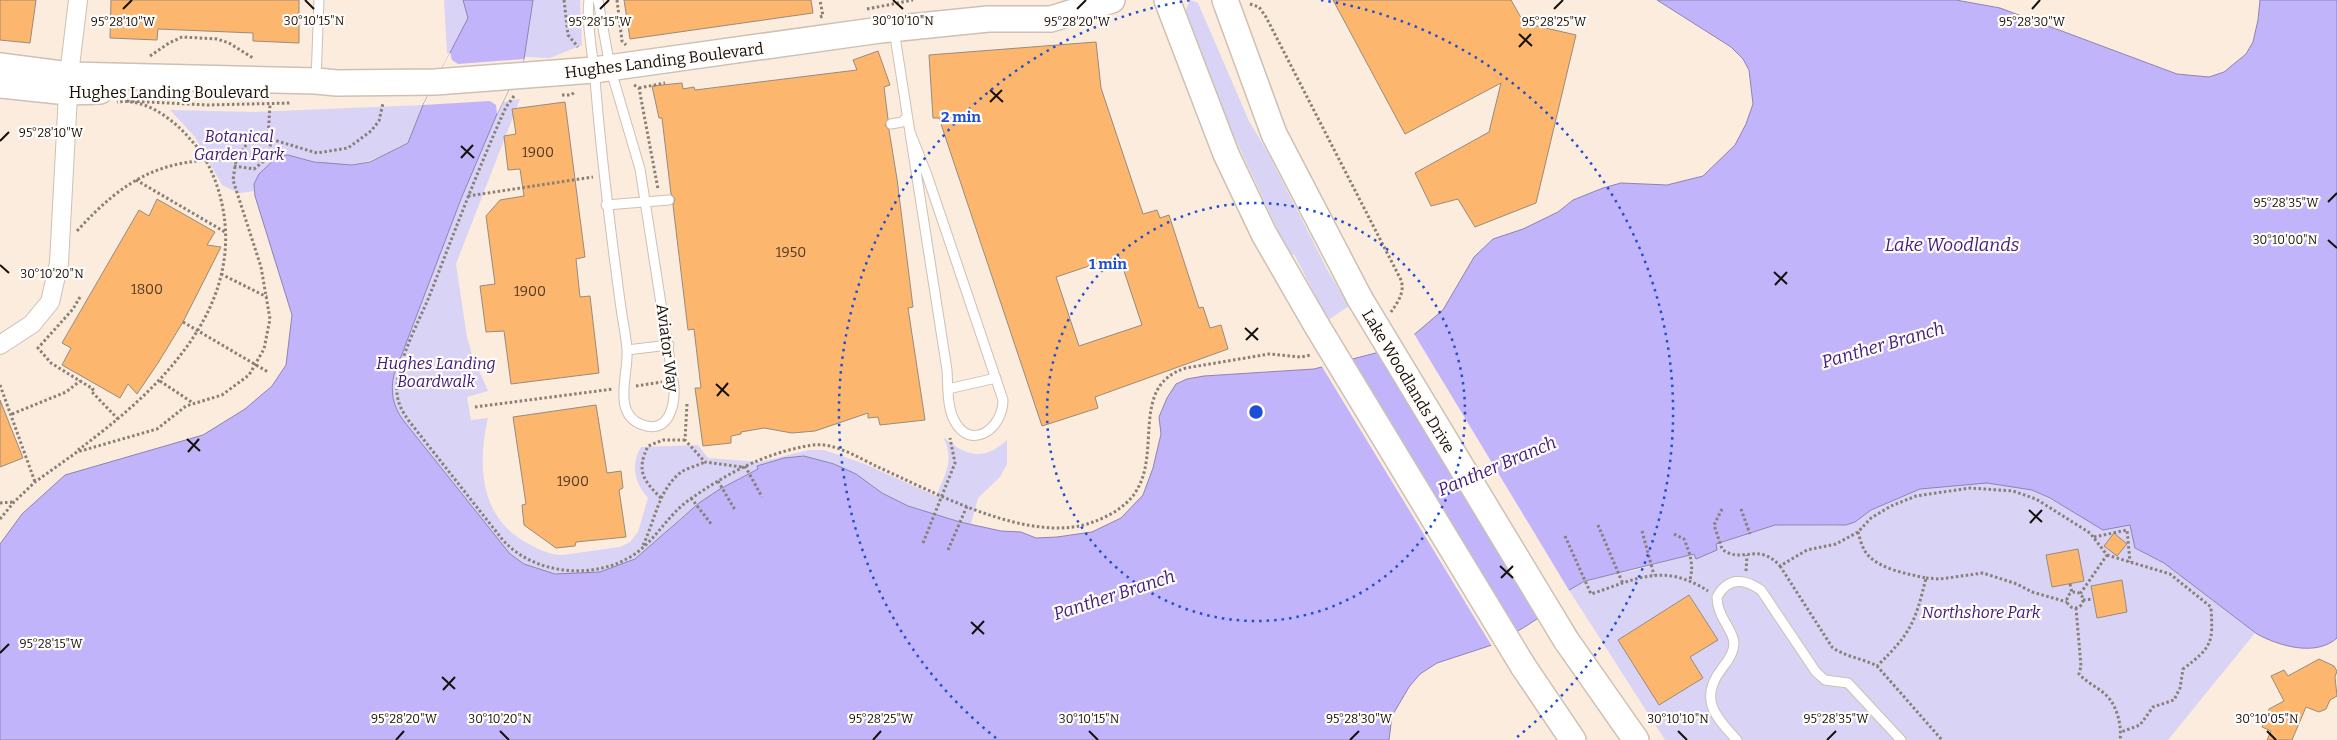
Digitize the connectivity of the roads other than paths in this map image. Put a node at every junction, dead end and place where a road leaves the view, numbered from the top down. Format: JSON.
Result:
{"nodes":[{"id":1,"x":78,"y":0,"type":"edge"},
{"id":2,"x":319,"y":0,"type":"edge"},
{"id":3,"x":589,"y":0,"type":"edge"},
{"id":4,"x":598,"y":0,"type":"edge"},
{"id":5,"x":1022,"y":0,"type":"edge"},
{"id":6,"x":1112,"y":0,"type":"edge"},
{"id":7,"x":1167,"y":0,"type":"edge"},
{"id":8,"x":1225,"y":0,"type":"edge"},
{"id":9,"x":988,"y":19,"type":"junction"},
{"id":10,"x":894,"y":30,"type":"junction"},
{"id":11,"x":0,"y":66,"type":"edge"},
{"id":12,"x":602,"y":69,"type":"junction"},
{"id":13,"x":68,"y":83,"type":"junction"},
{"id":14,"x":0,"y":85,"type":"edge"},
{"id":15,"x":323,"y":85,"type":"junction"},
{"id":16,"x":907,"y":117,"type":"junction"},
{"id":17,"x":891,"y":124,"type":"dead end"},
{"id":18,"x":910,"y":132,"type":"junction"},
{"id":19,"x":670,"y":200,"type":"dead end"},
{"id":20,"x":646,"y":201,"type":"junction"},
{"id":21,"x":606,"y":205,"type":"junction"},
{"id":22,"x":0,"y":345,"type":"edge"},
{"id":23,"x":669,"y":345,"type":"junction"},
{"id":24,"x":627,"y":350,"type":"junction"},
{"id":25,"x":996,"y":378,"type":"junction"},
{"id":26,"x":948,"y":389,"type":"junction"},
{"id":27,"x":1573,"y":740,"type":"edge"},
{"id":28,"x":1636,"y":740,"type":"edge"},
{"id":29,"x":1737,"y":740,"type":"edge"},
{"id":30,"x":1901,"y":740,"type":"edge"}],
"edges":[{"from":1,"to":13,"type":"street"},
{"from":2,"to":15,"type":"lane"},
{"from":3,"to":12,"type":"lane","name":"Aviator Way"},
{"from":4,"to":12,"type":"lane","name":"Aviator Way"},
{"from":5,"to":9,"type":"main road","name":"Hughes Landing Boulevard"},
{"from":6,"to":9,"type":"main road","name":"Hughes Landing Boulevard"},
{"from":7,"to":27,"type":"main road","bridge":true},
{"from":8,"to":28,"type":"main road","name":"Lake Woodlands Drive","bridge":true},
{"from":9,"to":10,"type":"main road","name":"Hughes Landing Boulevard"},
{"from":10,"to":12,"type":"main road","name":"Hughes Landing Boulevard"},
{"from":10,"to":16,"type":"lane"},
{"from":11,"to":13,"type":"main road","name":"Hughes Landing Boulevard"},
{"from":12,"to":15,"type":"main road","name":"Hughes Landing Boulevard"},
{"from":12,"to":20,"type":"lane","name":"Aviator Way"},
{"from":12,"to":21,"type":"lane","name":"Aviator Way"},
{"from":13,"to":14,"type":"main road","name":"Hughes Landing Boulevard"},
{"from":13,"to":15,"type":"main road","name":"Hughes Landing Boulevard"},
{"from":13,"to":22,"type":"street"},
{"from":16,"to":17,"type":"lane"},
{"from":16,"to":18,"type":"lane"},
{"from":18,"to":25,"type":"lane"},
{"from":18,"to":26,"type":"lane"},
{"from":19,"to":20,"type":"lane"},
{"from":20,"to":21,"type":"lane"},
{"from":20,"to":23,"type":"lane","name":"Aviator Way"},
{"from":21,"to":24,"type":"lane","name":"Aviator Way"},
{"from":23,"to":24,"type":"lane"},
{"from":23,"to":24,"type":"lane","name":"Aviator Way"},
{"from":25,"to":26,"type":"lane"},
{"from":25,"to":26,"type":"lane"},
{"from":29,"to":30,"type":"lane"}]}
